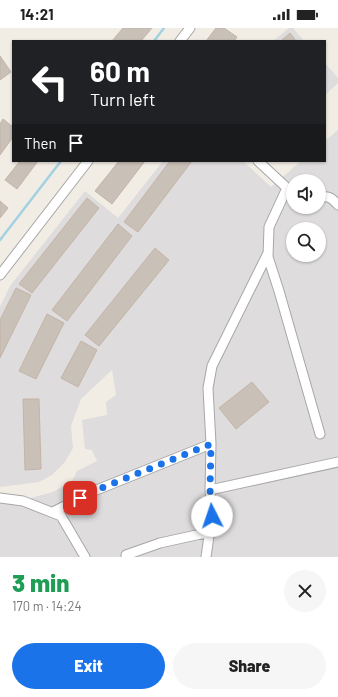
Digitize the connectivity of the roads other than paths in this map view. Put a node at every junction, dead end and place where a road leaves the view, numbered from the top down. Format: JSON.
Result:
{"nodes":[{"id":1,"x":190,"y":28,"type":"edge"},
{"id":2,"x":181,"y":40,"type":"edge"},
{"id":3,"x":87,"y":162,"type":"edge"},
{"id":4,"x":259,"y":162,"type":"edge"},
{"id":5,"x":286,"y":186,"type":"edge"},
{"id":6,"x":326,"y":196,"type":"edge"},
{"id":7,"x":286,"y":197,"type":"edge"},
{"id":8,"x":338,"y":205,"type":"edge"},
{"id":9,"x":268,"y":253,"type":"junction"},
{"id":10,"x":0,"y":275,"type":"edge"},
{"id":11,"x":320,"y":434,"type":"dead end"},
{"id":12,"x":211,"y":444,"type":"junction"},
{"id":13,"x":338,"y":462,"type":"edge"},
{"id":14,"x":210,"y":490,"type":"junction"},
{"id":15,"x":0,"y":498,"type":"edge"},
{"id":16,"x":53,"y":512,"type":"junction"},
{"id":17,"x":210,"y":532,"type":"junction"},
{"id":18,"x":126,"y":555,"type":"dead end"},
{"id":19,"x":85,"y":557,"type":"edge"},
{"id":20,"x":206,"y":557,"type":"edge"}],
"edges":[{"from":1,"to":2,"type":"street"},
{"from":3,"to":10,"type":"street"},
{"from":4,"to":5,"type":"street"},
{"from":6,"to":8,"type":"street"},
{"from":7,"to":9,"type":"street"},
{"from":9,"to":11,"type":"street"},
{"from":9,"to":12,"type":"street"},
{"from":12,"to":14,"type":"street"},
{"from":12,"to":16,"type":"street"},
{"from":13,"to":14,"type":"street"},
{"from":14,"to":17,"type":"street"},
{"from":15,"to":16,"type":"street"},
{"from":16,"to":19,"type":"street"},
{"from":17,"to":18,"type":"street"},
{"from":17,"to":20,"type":"street"}]}
